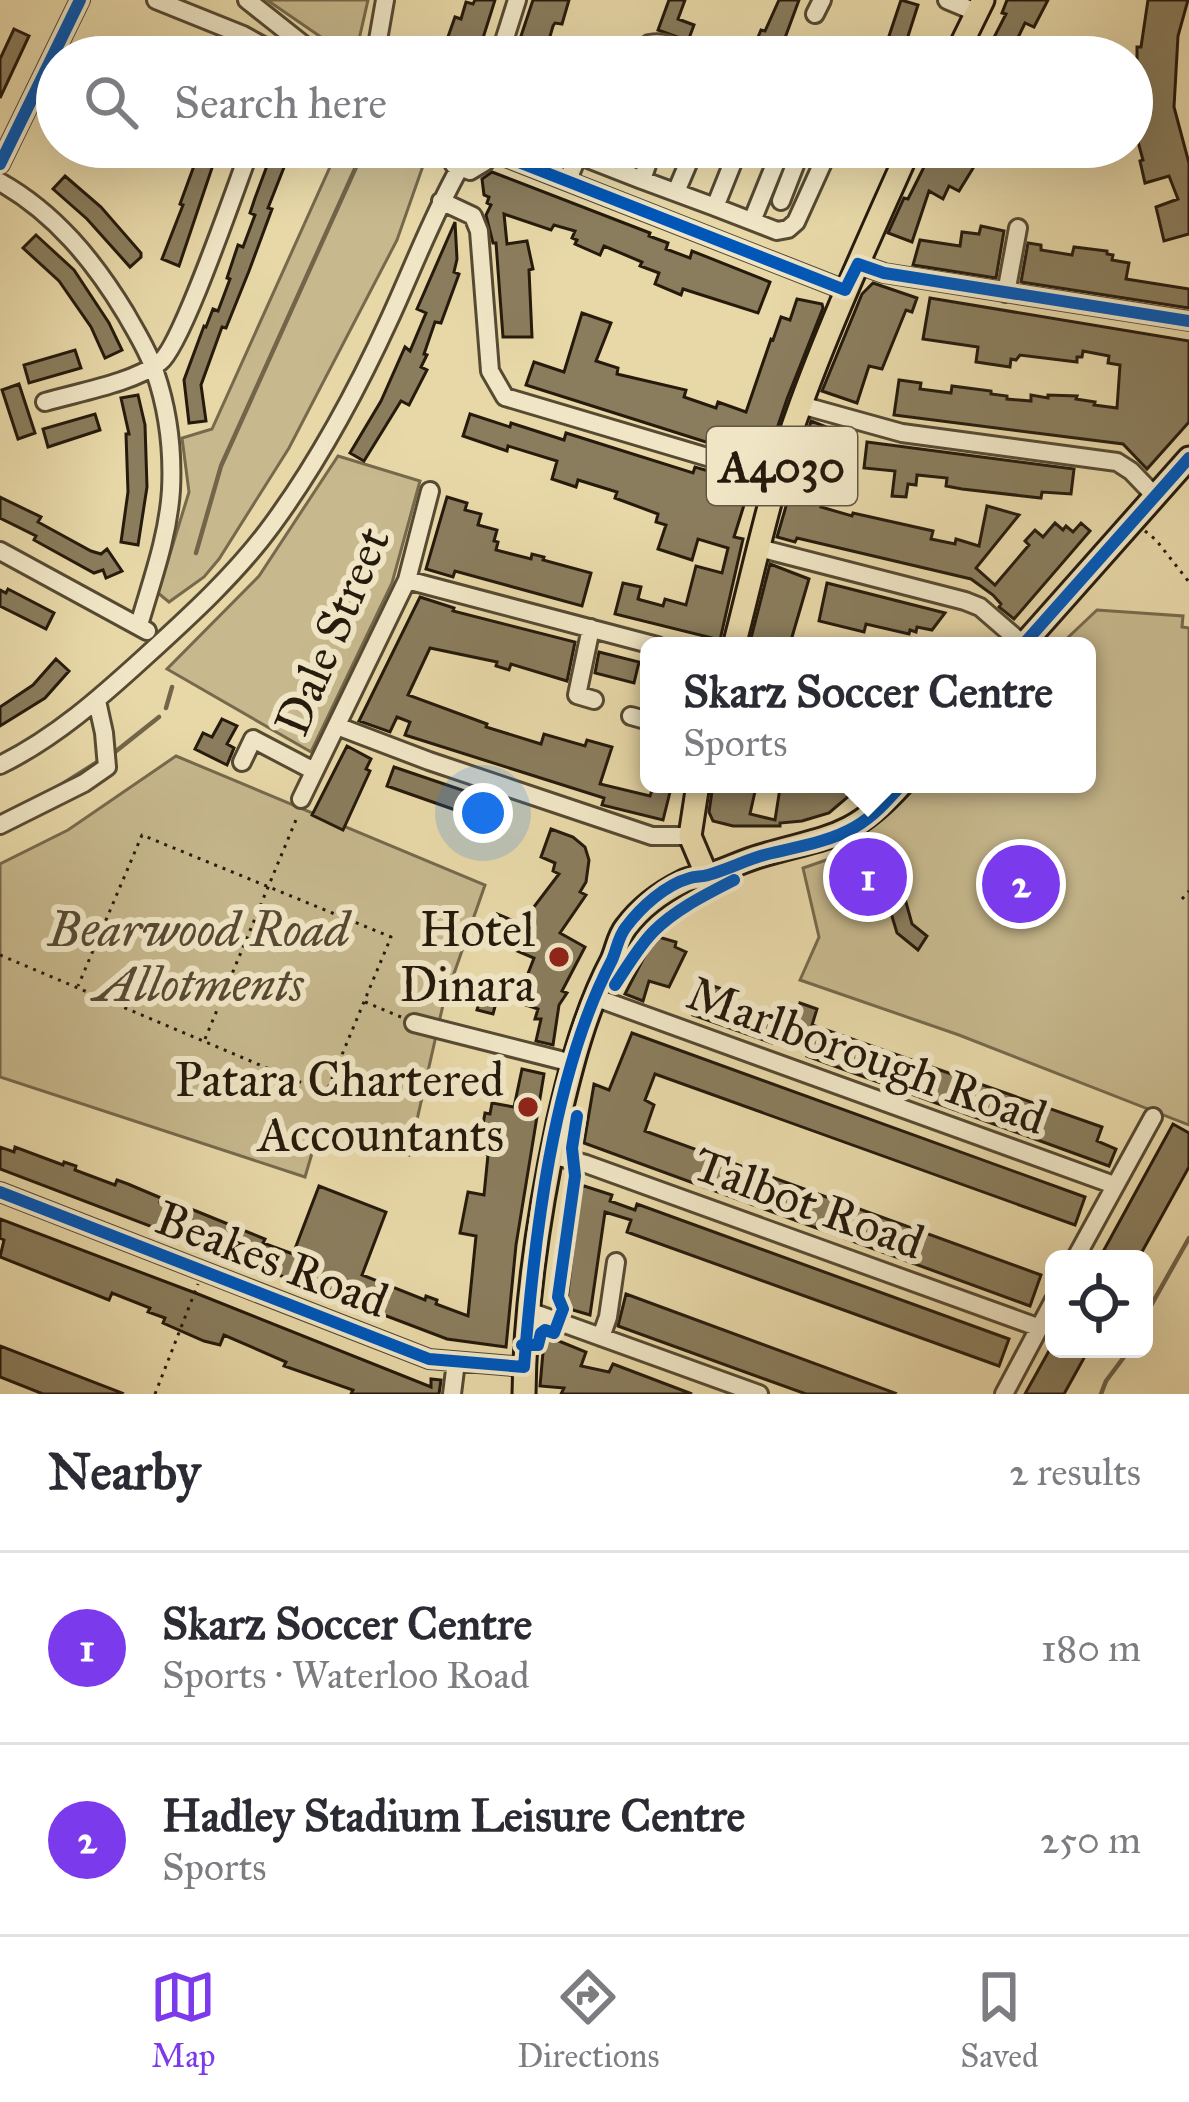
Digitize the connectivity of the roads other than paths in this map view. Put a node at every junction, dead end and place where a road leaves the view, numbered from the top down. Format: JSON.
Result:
{"nodes":[{"id":1,"x":80,"y":0,"type":"edge"},
{"id":2,"x":156,"y":0,"type":"edge"},
{"id":3,"x":247,"y":0,"type":"edge"},
{"id":4,"x":385,"y":0,"type":"edge"},
{"id":5,"x":517,"y":0,"type":"edge"},
{"id":6,"x":947,"y":0,"type":"edge"},
{"id":7,"x":980,"y":6,"type":"edge"},
{"id":8,"x":62,"y":36,"type":"edge"},
{"id":9,"x":245,"y":36,"type":"edge"},
{"id":10,"x":292,"y":36,"type":"edge"},
{"id":11,"x":379,"y":36,"type":"edge"},
{"id":12,"x":506,"y":36,"type":"edge"},
{"id":13,"x":965,"y":36,"type":"edge"},
{"id":14,"x":36,"y":90,"type":"edge"},
{"id":15,"x":0,"y":164,"type":"edge"},
{"id":16,"x":242,"y":168,"type":"edge"},
{"id":17,"x":478,"y":168,"type":"edge"},
{"id":18,"x":535,"y":168,"type":"edge"},
{"id":19,"x":573,"y":168,"type":"edge"},
{"id":20,"x":623,"y":168,"type":"edge"},
{"id":21,"x":646,"y":168,"type":"edge"},
{"id":22,"x":686,"y":168,"type":"edge"},
{"id":23,"x":731,"y":168,"type":"edge"},
{"id":24,"x":773,"y":168,"type":"edge"},
{"id":25,"x":794,"y":168,"type":"edge"},
{"id":26,"x":820,"y":168,"type":"edge"},
{"id":27,"x":900,"y":168,"type":"edge"},
{"id":28,"x":459,"y":169,"type":"joint"},
{"id":29,"x":642,"y":179,"type":"junction"},
{"id":30,"x":568,"y":181,"type":"junction"},
{"id":31,"x":0,"y":182,"type":"edge"},
{"id":32,"x":676,"y":192,"type":"junction"},
{"id":33,"x":441,"y":201,"type":"junction"},
{"id":34,"x":781,"y":201,"type":"dead end"},
{"id":35,"x":715,"y":207,"type":"junction"},
{"id":36,"x":752,"y":221,"type":"junction"},
{"id":37,"x":1018,"y":227,"type":"dead end"},
{"id":38,"x":857,"y":264,"type":"junction"},
{"id":39,"x":845,"y":290,"type":"junction"},
{"id":40,"x":1006,"y":293,"type":"junction"},
{"id":41,"x":1189,"y":321,"type":"edge"},
{"id":42,"x":154,"y":367,"type":"junction"},
{"id":43,"x":45,"y":402,"type":"dead end"},
{"id":44,"x":800,"y":405,"type":"junction"},
{"id":45,"x":1189,"y":458,"type":"edge"},
{"id":46,"x":778,"y":478,"type":"junction"},
{"id":47,"x":430,"y":491,"type":"dead end"},
{"id":48,"x":1154,"y":495,"type":"junction"},
{"id":49,"x":759,"y":548,"type":"junction"},
{"id":50,"x":0,"y":551,"type":"edge"},
{"id":51,"x":407,"y":580,"type":"junction"},
{"id":52,"x":139,"y":625,"type":"junction"},
{"id":53,"x":591,"y":628,"type":"junction"},
{"id":54,"x":736,"y":637,"type":"edge"},
{"id":55,"x":1014,"y":637,"type":"edge"},
{"id":56,"x":1030,"y":637,"type":"edge"},
{"id":57,"x":640,"y":641,"type":"edge"},
{"id":58,"x":161,"y":642,"type":"junction"},
{"id":59,"x":594,"y":700,"type":"dead end"},
{"id":60,"x":97,"y":701,"type":"junction"},
{"id":61,"x":337,"y":726,"type":"junction"},
{"id":62,"x":242,"y":762,"type":"dead end"},
{"id":63,"x":0,"y":765,"type":"edge"},
{"id":64,"x":314,"y":771,"type":"junction"},
{"id":65,"x":696,"y":793,"type":"edge"},
{"id":66,"x":893,"y":793,"type":"edge"},
{"id":67,"x":301,"y":805,"type":"road end"},
{"id":68,"x":0,"y":825,"type":"edge"},
{"id":69,"x":690,"y":836,"type":"junction"},
{"id":70,"x":706,"y":876,"type":"junction"},
{"id":71,"x":594,"y":997,"type":"junction"},
{"id":72,"x":413,"y":1023,"type":"road end"},
{"id":73,"x":572,"y":1063,"type":"junction"},
{"id":74,"x":1153,"y":1117,"type":"dead end"},
{"id":75,"x":551,"y":1155,"type":"junction"},
{"id":76,"x":1114,"y":1185,"type":"junction"},
{"id":77,"x":0,"y":1192,"type":"edge"},
{"id":78,"x":1081,"y":1250,"type":"edge"},
{"id":79,"x":616,"y":1262,"type":"dead end"},
{"id":80,"x":529,"y":1311,"type":"junction"},
{"id":81,"x":1045,"y":1318,"type":"edge"},
{"id":82,"x":1040,"y":1328,"type":"junction"},
{"id":83,"x":601,"y":1337,"type":"junction"},
{"id":84,"x":456,"y":1362,"type":"junction"},
{"id":85,"x":524,"y":1367,"type":"junction"},
{"id":86,"x":452,"y":1394,"type":"edge"},
{"id":87,"x":524,"y":1394,"type":"edge"},
{"id":88,"x":759,"y":1394,"type":"edge"},
{"id":89,"x":1004,"y":1394,"type":"edge"}],
"edges":[{"from":1,"to":8,"type":"street"},
{"from":2,"to":9,"type":"street"},
{"from":3,"to":10,"type":"street"},
{"from":4,"to":11,"type":"street"},
{"from":5,"to":12,"type":"street"},
{"from":6,"to":7,"type":"street"},
{"from":7,"to":13,"type":"main road"},
{"from":14,"to":15,"type":"street"},
{"from":16,"to":42,"type":"street"},
{"from":17,"to":28,"type":"street"},
{"from":18,"to":30,"type":"street"},
{"from":19,"to":30,"type":"street"},
{"from":20,"to":29,"type":"street"},
{"from":21,"to":29,"type":"street"},
{"from":22,"to":32,"type":"street"},
{"from":23,"to":35,"type":"street"},
{"from":24,"to":36,"type":"street"},
{"from":25,"to":34,"type":"street"},
{"from":26,"to":36,"type":"street"},
{"from":27,"to":38,"type":"main road","number":"A4030"},
{"from":28,"to":33,"type":"street"},
{"from":29,"to":32,"type":"street"},
{"from":30,"to":39,"type":"street"},
{"from":31,"to":42,"type":"street"},
{"from":32,"to":35,"type":"street"},
{"from":33,"to":46,"type":"street"},
{"from":33,"to":58,"type":"street"},
{"from":35,"to":36,"type":"street"},
{"from":37,"to":40,"type":"street"},
{"from":38,"to":39,"type":"main road","number":"A4030"},
{"from":38,"to":40,"type":"street"},
{"from":39,"to":44,"type":"main road","number":"A4030"},
{"from":40,"to":41,"type":"street"},
{"from":42,"to":43,"type":"street"},
{"from":42,"to":52,"type":"street"},
{"from":44,"to":46,"type":"main road","number":"A4030"},
{"from":44,"to":48,"type":"street"},
{"from":45,"to":48,"type":"main road"},
{"from":46,"to":49,"type":"main road","number":"A4030"},
{"from":47,"to":51,"type":"street","name":"Dale Street"},
{"from":48,"to":56,"type":"main road"},
{"from":49,"to":54,"type":"main road","number":"A4030"},
{"from":49,"to":55,"type":"street"},
{"from":50,"to":52,"type":"street"},
{"from":51,"to":53,"type":"street"},
{"from":51,"to":61,"type":"street","name":"Dale Street"},
{"from":52,"to":58,"type":"street"},
{"from":53,"to":57,"type":"street"},
{"from":53,"to":59,"type":"street"},
{"from":58,"to":60,"type":"street"},
{"from":60,"to":63,"type":"street"},
{"from":60,"to":68,"type":"street"},
{"from":61,"to":64,"type":"street","name":"Dale Street"},
{"from":61,"to":69,"type":"street"},
{"from":62,"to":64,"type":"street"},
{"from":64,"to":67,"type":"street","name":"Dale Street"},
{"from":65,"to":69,"type":"main road"},
{"from":66,"to":70,"type":"main road"},
{"from":69,"to":70,"type":"main road"},
{"from":70,"to":71,"type":"main road"},
{"from":71,"to":73,"type":"main road"},
{"from":71,"to":76,"type":"street","name":"Marlborough Road"},
{"from":72,"to":73,"type":"street"},
{"from":73,"to":75,"type":"main road"},
{"from":74,"to":76,"type":"street"},
{"from":75,"to":80,"type":"main road"},
{"from":75,"to":82,"type":"street","name":"Talbot Road"},
{"from":76,"to":78,"type":"street"},
{"from":77,"to":84,"type":"street","name":"Beakes Road"},
{"from":79,"to":83,"type":"street"},
{"from":80,"to":83,"type":"street"},
{"from":80,"to":85,"type":"main road"},
{"from":81,"to":82,"type":"street"},
{"from":82,"to":89,"type":"street"},
{"from":83,"to":88,"type":"street"},
{"from":84,"to":85,"type":"street","name":"Beakes Road"},
{"from":84,"to":86,"type":"street"},
{"from":85,"to":87,"type":"main road"}]}
